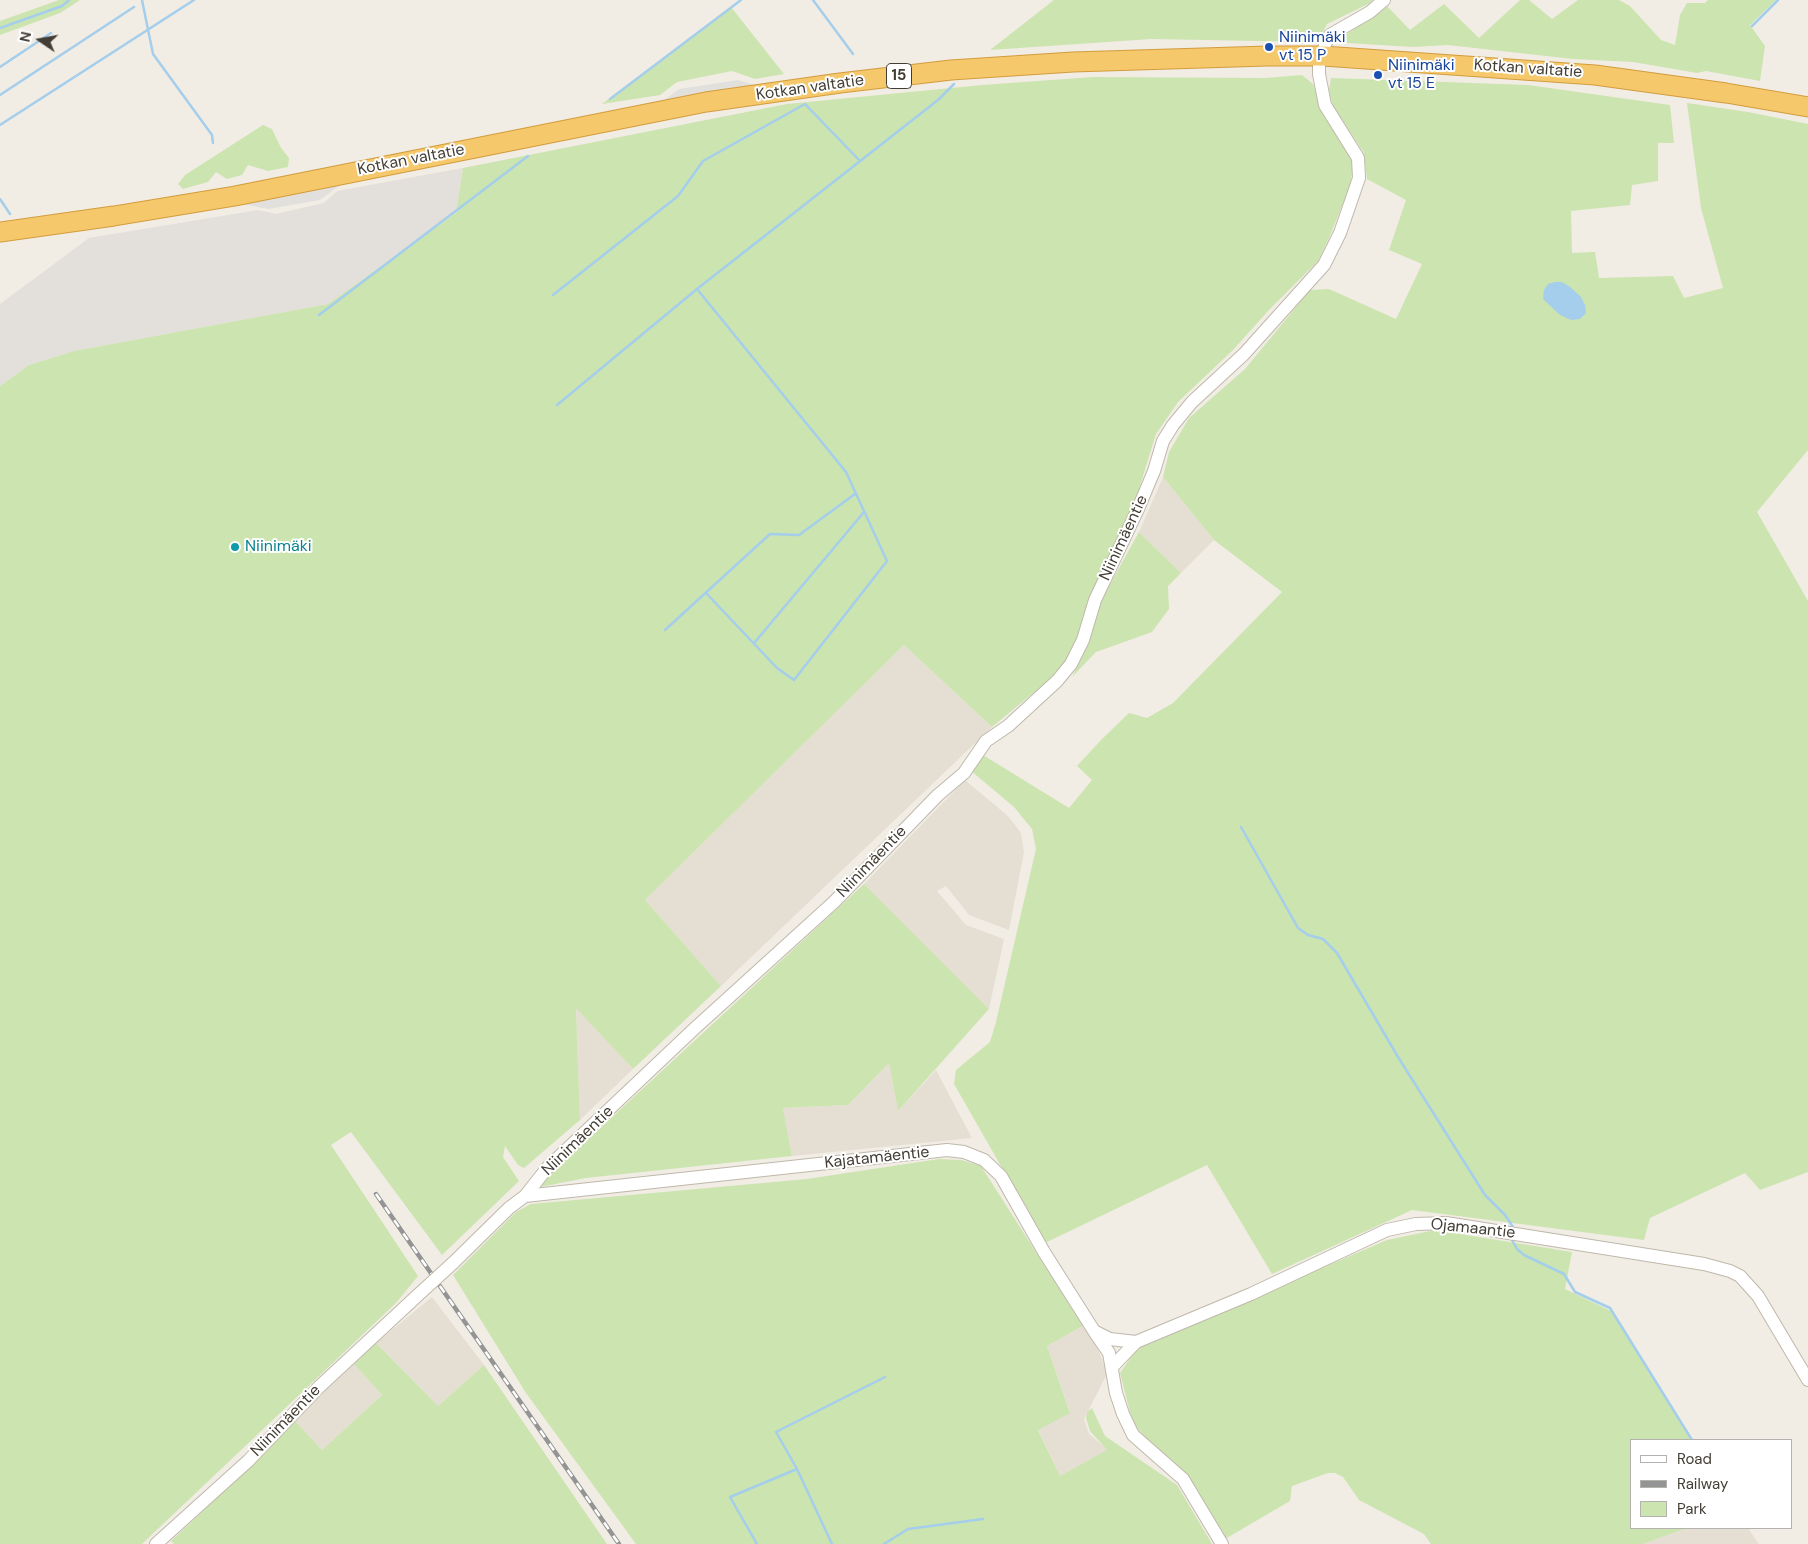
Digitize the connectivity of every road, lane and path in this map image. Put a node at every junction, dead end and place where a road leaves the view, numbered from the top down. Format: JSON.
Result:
{"nodes":[{"id":1,"x":1384,"y":0,"type":"edge"},
{"id":2,"x":1321,"y":56,"type":"junction"},
{"id":3,"x":1808,"y":107,"type":"edge"},
{"id":4,"x":0,"y":232,"type":"edge"},
{"id":5,"x":525,"y":1196,"type":"junction"},
{"id":6,"x":1094,"y":1331,"type":"junction"},
{"id":7,"x":1136,"y":1342,"type":"junction"},
{"id":8,"x":1112,"y":1367,"type":"junction"},
{"id":9,"x":1808,"y":1380,"type":"edge"},
{"id":10,"x":156,"y":1544,"type":"edge"},
{"id":11,"x":1222,"y":1544,"type":"edge"}],
"edges":[{"from":1,"to":2,"type":"street"},
{"from":2,"to":3,"type":"highway","name":"Kotkan valtatie","number":"15"},
{"from":2,"to":4,"type":"highway","name":"Kotkan valtatie","number":"15"},
{"from":2,"to":5,"type":"street","name":"Niinimäentie"},
{"from":5,"to":6,"type":"street","name":"Kajatamäentie"},
{"from":5,"to":10,"type":"street","name":"Niinimäentie","bridge":true},
{"from":6,"to":7,"type":"street"},
{"from":6,"to":8,"type":"street","name":"Kajatamäentie"},
{"from":7,"to":8,"type":"street","name":"Ojamaantie"},
{"from":7,"to":9,"type":"street","name":"Ojamaantie"},
{"from":8,"to":11,"type":"street","name":"Kajatamäentie"}]}
